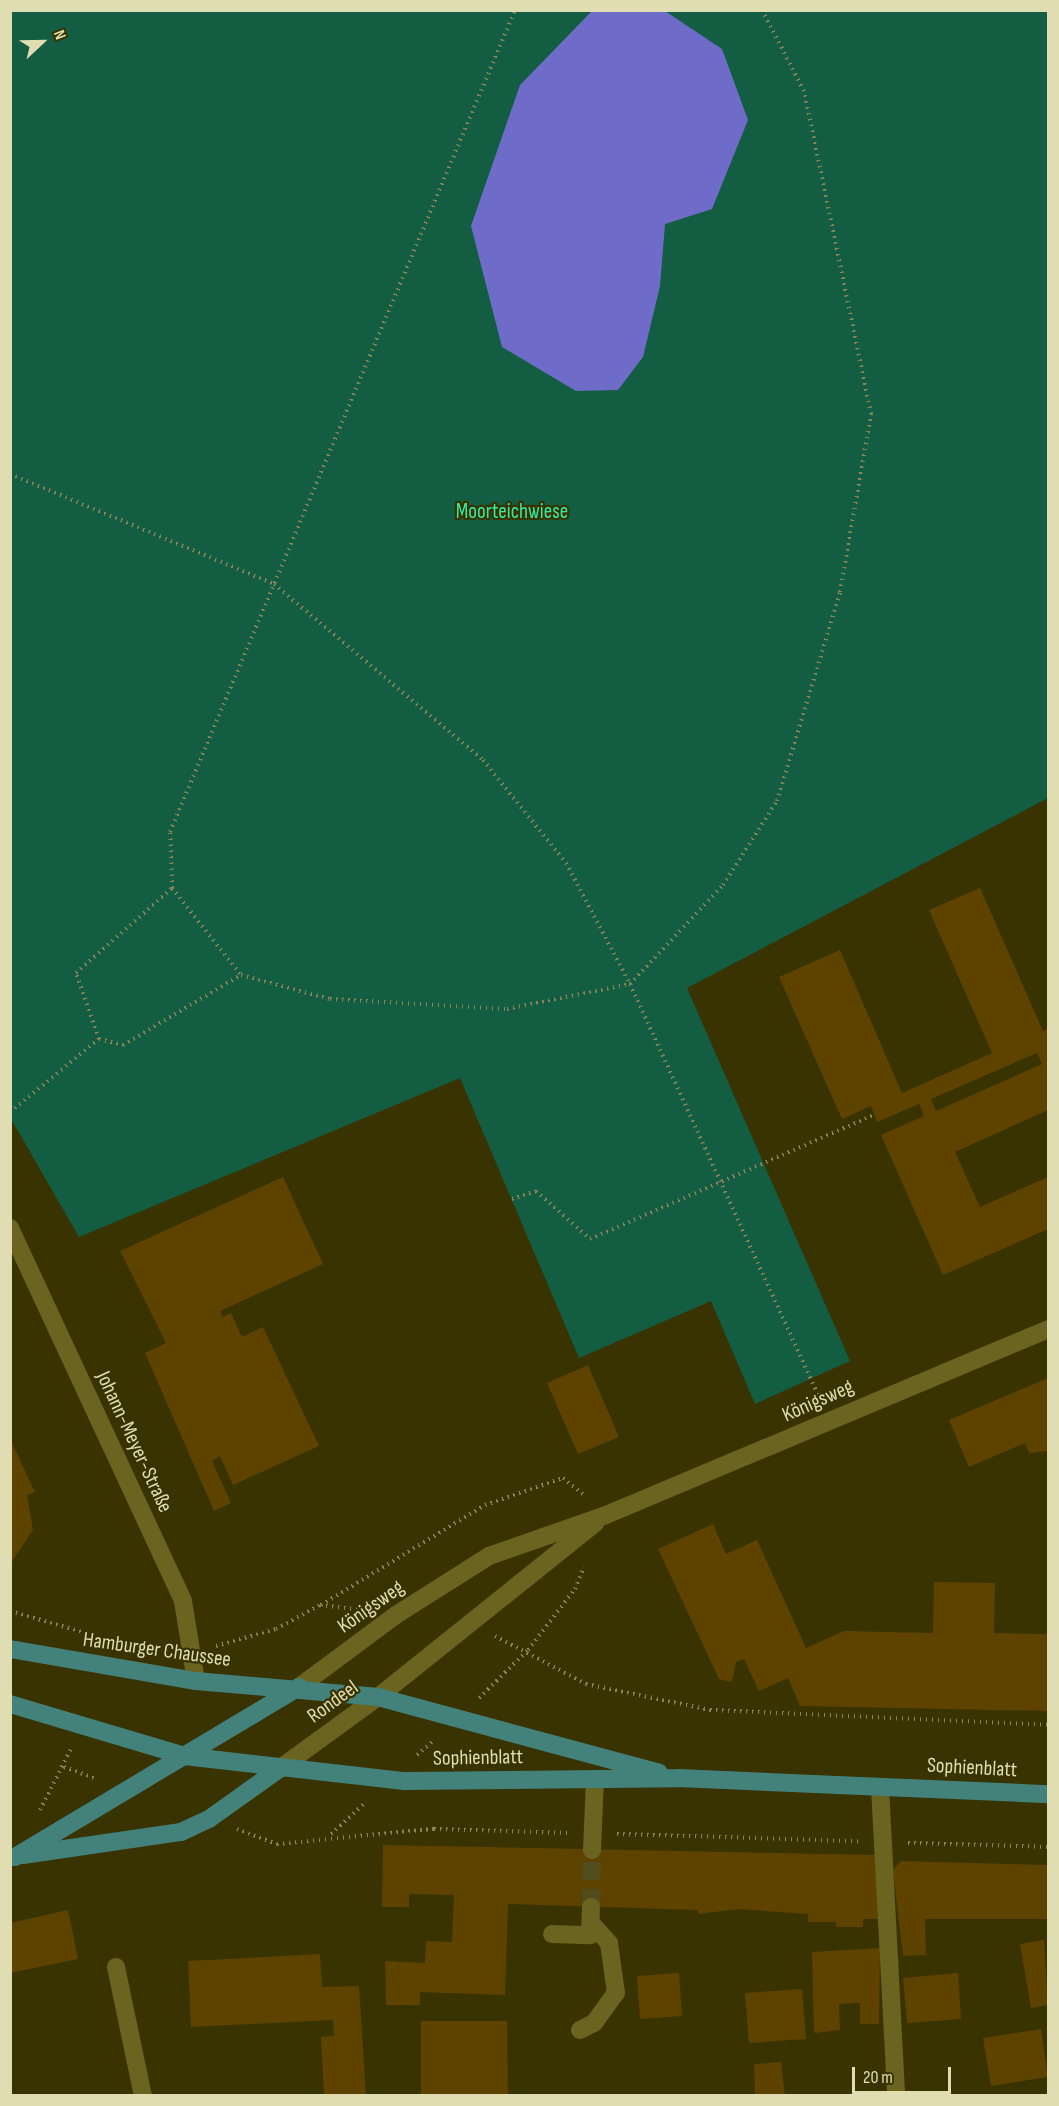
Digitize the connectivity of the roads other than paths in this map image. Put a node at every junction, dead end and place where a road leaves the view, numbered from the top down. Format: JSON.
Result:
{"nodes":[{"id":1,"x":10,"y":1228,"type":"edge"},
{"id":2,"x":1048,"y":1329,"type":"edge"},
{"id":3,"x":606,"y":1515,"type":"junction"},
{"id":4,"x":10,"y":1649,"type":"edge"},
{"id":5,"x":196,"y":1681,"type":"junction"},
{"id":6,"x":299,"y":1687,"type":"junction"},
{"id":7,"x":378,"y":1697,"type":"junction"},
{"id":8,"x":10,"y":1704,"type":"edge"},
{"id":9,"x":184,"y":1756,"type":"junction"},
{"id":10,"x":279,"y":1768,"type":"junction"},
{"id":11,"x":678,"y":1778,"type":"junction"},
{"id":12,"x":595,"y":1779,"type":"junction"},
{"id":13,"x":880,"y":1787,"type":"junction"},
{"id":14,"x":1048,"y":1794,"type":"edge"},
{"id":15,"x":593,"y":1842,"type":"tunnel mouth"},
{"id":16,"x":13,"y":1857,"type":"edge"},
{"id":17,"x":552,"y":1934,"type":"dead end"},
{"id":18,"x":116,"y":1966,"type":"dead end"},
{"id":19,"x":580,"y":2030,"type":"dead end"},
{"id":20,"x":143,"y":2096,"type":"edge"},
{"id":21,"x":896,"y":2096,"type":"edge"}],
"edges":[{"from":1,"to":5,"type":"street","name":"Johann-Meyer-Straße"},
{"from":2,"to":3,"type":"street","name":"Königsweg"},
{"from":3,"to":6,"type":"street","name":"Königsweg"},
{"from":3,"to":7,"type":"street","name":"Königsweg"},
{"from":4,"to":5,"type":"main road","name":"Hamburger Chaussee"},
{"from":5,"to":6,"type":"main road","name":"Hamburger Chaussee"},
{"from":6,"to":7,"type":"main road","name":"Rondeel"},
{"from":6,"to":9,"type":"main road","name":"Rondeel"},
{"from":7,"to":10,"type":"street","name":"Rondeel"},
{"from":7,"to":11,"type":"main road","name":"Sophienblatt"},
{"from":8,"to":9,"type":"main road"},
{"from":9,"to":10,"type":"main road"},
{"from":9,"to":16,"type":"main road","name":"Rondeel"},
{"from":10,"to":12,"type":"main road","name":"Sophienblatt"},
{"from":10,"to":16,"type":"main road"},
{"from":11,"to":12,"type":"main road","name":"Sophienblatt"},
{"from":11,"to":13,"type":"main road","name":"Sophienblatt"},
{"from":12,"to":15,"type":"street"},
{"from":13,"to":14,"type":"main road","name":"Sophienblatt"},
{"from":13,"to":21,"type":"street"},
{"from":17,"to":19,"type":"street"},
{"from":18,"to":20,"type":"street"}]}
